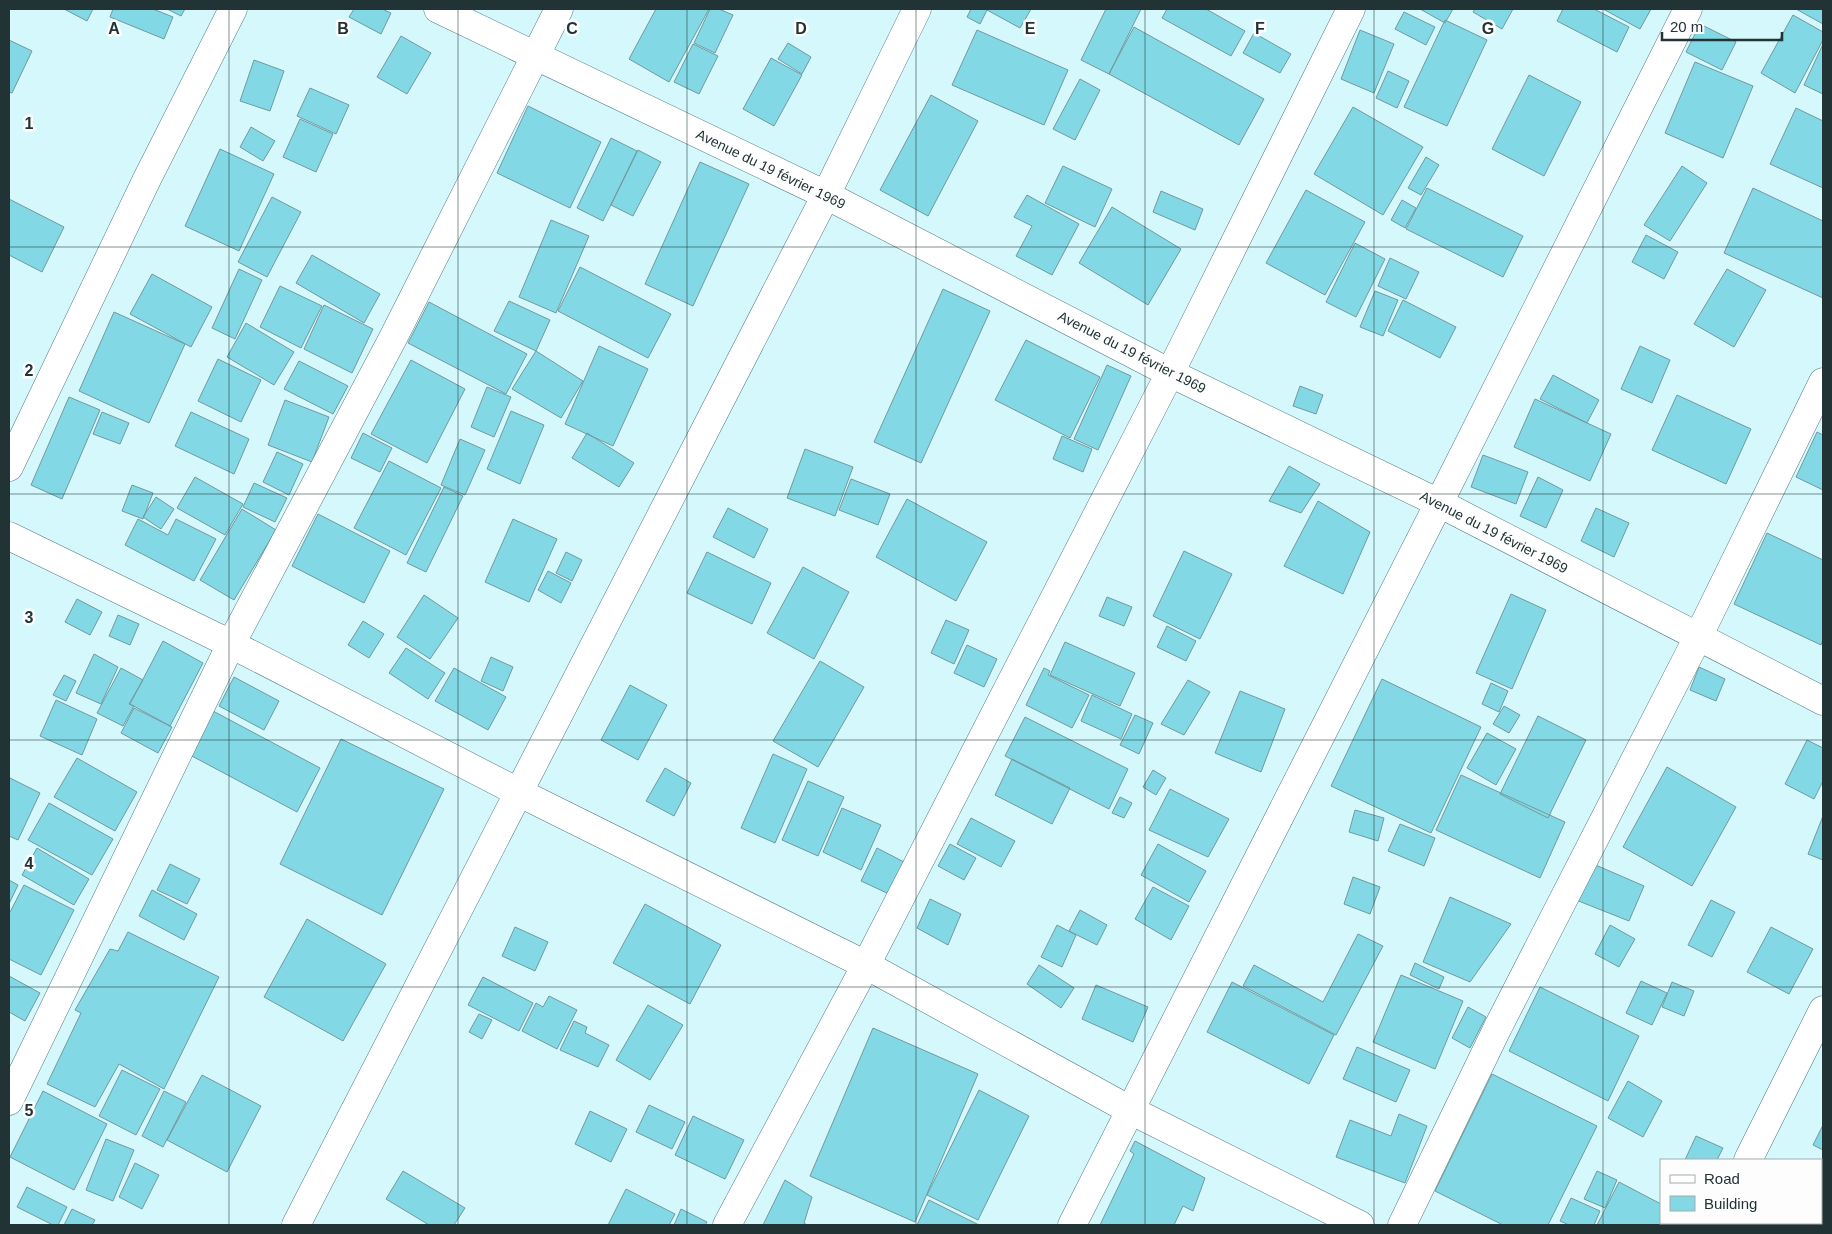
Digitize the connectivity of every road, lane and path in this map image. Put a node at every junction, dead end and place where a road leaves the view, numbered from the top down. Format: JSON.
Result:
{"nodes":[{"id":1,"x":233,"y":9,"type":"edge"},
{"id":2,"x":438,"y":9,"type":"edge"},
{"id":3,"x":559,"y":9,"type":"edge"},
{"id":4,"x":917,"y":9,"type":"edge"},
{"id":5,"x":1351,"y":9,"type":"edge"},
{"id":6,"x":1688,"y":9,"type":"edge"},
{"id":7,"x":536,"y":56,"type":"junction"},
{"id":8,"x":826,"y":195,"type":"junction"},
{"id":9,"x":1170,"y":372,"type":"junction"},
{"id":10,"x":1823,"y":382,"type":"edge"},
{"id":11,"x":9,"y":467,"type":"edge"},
{"id":12,"x":1439,"y":503,"type":"junction"},
{"id":13,"x":9,"y":536,"type":"edge"},
{"id":14,"x":1698,"y":637,"type":"junction"},
{"id":15,"x":231,"y":644,"type":"junction"},
{"id":16,"x":1823,"y":701,"type":"edge"},
{"id":17,"x":518,"y":792,"type":"junction"},
{"id":18,"x":866,"y":965,"type":"junction"},
{"id":19,"x":1823,"y":1010,"type":"edge"},
{"id":20,"x":9,"y":1100,"type":"edge"},
{"id":21,"x":1130,"y":1110,"type":"junction"},
{"id":22,"x":1748,"y":1159,"type":"edge"},
{"id":23,"x":296,"y":1225,"type":"edge"},
{"id":24,"x":727,"y":1225,"type":"edge"},
{"id":25,"x":1072,"y":1225,"type":"edge"},
{"id":26,"x":1360,"y":1225,"type":"edge"},
{"id":27,"x":1402,"y":1225,"type":"edge"}],
"edges":[{"from":1,"to":11,"type":"street"},
{"from":2,"to":7,"type":"street","name":"Avenue du 19 février 1969"},
{"from":3,"to":7,"type":"street"},
{"from":4,"to":8,"type":"street"},
{"from":5,"to":9,"type":"street"},
{"from":6,"to":12,"type":"street"},
{"from":7,"to":8,"type":"street","name":"Avenue du 19 février 1969"},
{"from":7,"to":15,"type":"street"},
{"from":8,"to":9,"type":"street","name":"Avenue du 19 février 1969"},
{"from":8,"to":17,"type":"street"},
{"from":9,"to":12,"type":"street","name":"Avenue du 19 février 1969"},
{"from":9,"to":18,"type":"street"},
{"from":10,"to":14,"type":"street"},
{"from":12,"to":14,"type":"street","name":"Avenue du 19 février 1969"},
{"from":12,"to":21,"type":"street"},
{"from":13,"to":15,"type":"street"},
{"from":14,"to":16,"type":"street","name":"Avenue du 19 février 1969"},
{"from":14,"to":27,"type":"street"},
{"from":15,"to":17,"type":"street"},
{"from":15,"to":20,"type":"street"},
{"from":17,"to":18,"type":"street"},
{"from":17,"to":23,"type":"street"},
{"from":18,"to":21,"type":"street"},
{"from":18,"to":24,"type":"street"},
{"from":19,"to":22,"type":"street"},
{"from":21,"to":25,"type":"street"},
{"from":21,"to":26,"type":"street"}]}
